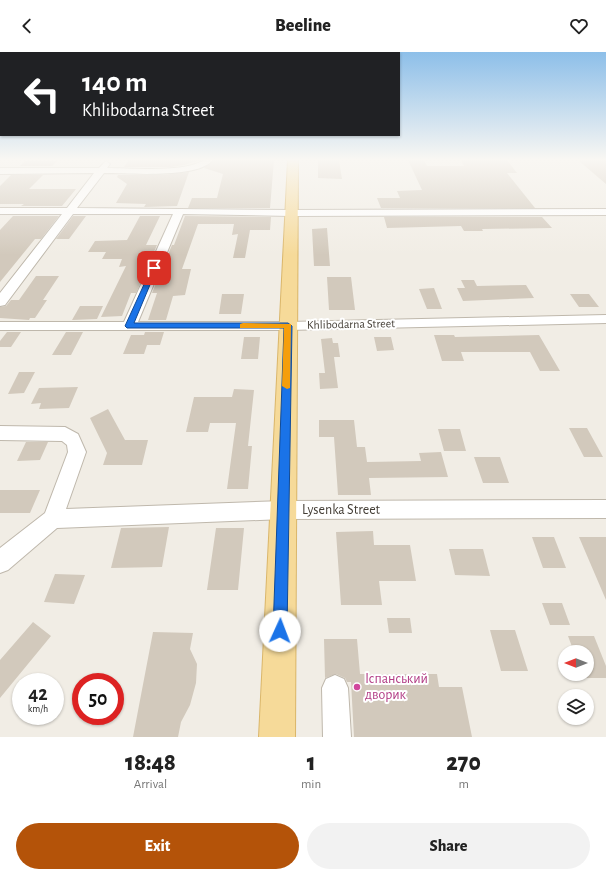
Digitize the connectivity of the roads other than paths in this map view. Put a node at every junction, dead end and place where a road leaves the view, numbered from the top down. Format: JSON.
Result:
{"nodes":[{"id":1,"x":85,"y":192,"type":"edge"},
{"id":2,"x":292,"y":192,"type":"edge"},
{"id":3,"x":70,"y":211,"type":"junction"},
{"id":4,"x":179,"y":211,"type":"junction"},
{"id":5,"x":0,"y":212,"type":"edge"},
{"id":6,"x":606,"y":212,"type":"edge"},
{"id":7,"x":291,"y":213,"type":"junction"},
{"id":8,"x":0,"y":302,"type":"edge"},
{"id":9,"x":606,"y":319,"type":"edge"},
{"id":10,"x":0,"y":326,"type":"edge"},
{"id":11,"x":129,"y":326,"type":"junction"},
{"id":12,"x":288,"y":326,"type":"junction"},
{"id":13,"x":0,"y":433,"type":"edge"},
{"id":14,"x":606,"y":509,"type":"edge"},
{"id":15,"x":284,"y":510,"type":"junction"},
{"id":16,"x":53,"y":519,"type":"junction"},
{"id":17,"x":0,"y":562,"type":"edge"},
{"id":18,"x":334,"y":688,"type":"dead end"},
{"id":19,"x":277,"y":737,"type":"edge"},
{"id":20,"x":336,"y":737,"type":"edge"}],
"edges":[{"from":1,"to":3,"type":"street"},
{"from":2,"to":7,"type":"main road"},
{"from":3,"to":4,"type":"street"},
{"from":3,"to":5,"type":"street"},
{"from":3,"to":8,"type":"street"},
{"from":4,"to":7,"type":"street"},
{"from":4,"to":11,"type":"street"},
{"from":6,"to":7,"type":"street"},
{"from":7,"to":12,"type":"main road"},
{"from":9,"to":12,"type":"street","name":"Khlibodarna Street"},
{"from":10,"to":11,"type":"street","name":"Khlibodarna Street"},
{"from":11,"to":12,"type":"street","name":"Khlibodarna Street"},
{"from":12,"to":15,"type":"main road"},
{"from":13,"to":16,"type":"street"},
{"from":14,"to":15,"type":"street","name":"Lysenka Street"},
{"from":15,"to":16,"type":"street","name":"Lysenka Street"},
{"from":15,"to":19,"type":"main road"},
{"from":16,"to":17,"type":"street"},
{"from":18,"to":20,"type":"street"}]}
